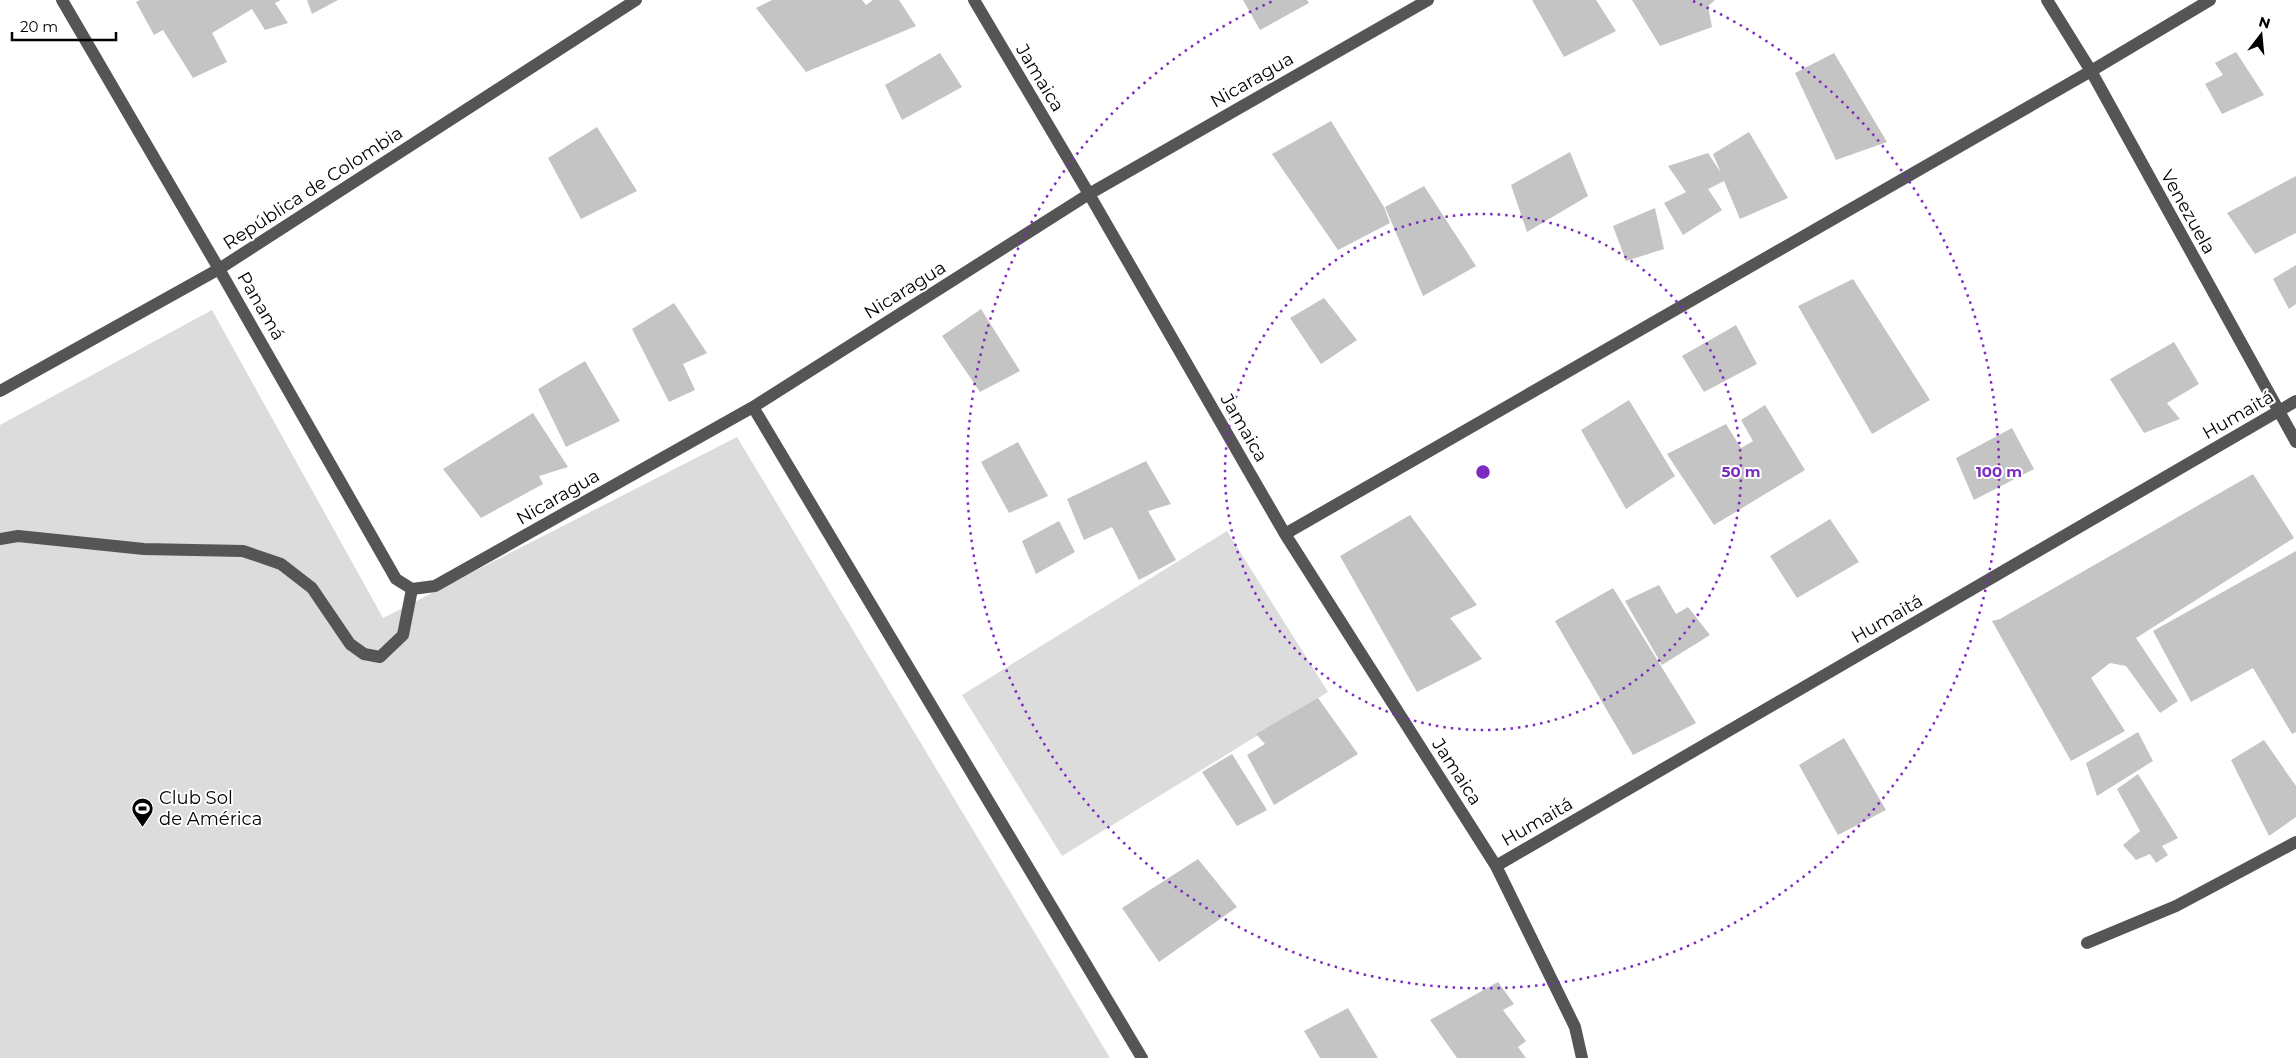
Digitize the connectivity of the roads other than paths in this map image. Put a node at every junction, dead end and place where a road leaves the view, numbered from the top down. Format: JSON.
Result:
{"nodes":[{"id":1,"x":62,"y":0,"type":"edge"},
{"id":2,"x":636,"y":0,"type":"edge"},
{"id":3,"x":974,"y":0,"type":"edge"},
{"id":4,"x":1428,"y":0,"type":"edge"},
{"id":5,"x":2047,"y":0,"type":"edge"},
{"id":6,"x":2210,"y":0,"type":"edge"},
{"id":7,"x":2091,"y":71,"type":"junction"},
{"id":8,"x":1088,"y":194,"type":"junction"},
{"id":9,"x":219,"y":269,"type":"junction"},
{"id":10,"x":0,"y":391,"type":"edge"},
{"id":11,"x":2296,"y":401,"type":"edge"},
{"id":12,"x":752,"y":407,"type":"junction"},
{"id":13,"x":2278,"y":412,"type":"junction"},
{"id":14,"x":2296,"y":442,"type":"edge"},
{"id":15,"x":1285,"y":534,"type":"junction"},
{"id":16,"x":0,"y":539,"type":"edge"},
{"id":17,"x":412,"y":589,"type":"junction"},
{"id":18,"x":2296,"y":842,"type":"edge"},
{"id":19,"x":1496,"y":866,"type":"junction"},
{"id":20,"x":2087,"y":943,"type":"dead end"},
{"id":21,"x":1142,"y":1058,"type":"edge"},
{"id":22,"x":1582,"y":1058,"type":"edge"}],
"edges":[{"from":1,"to":9,"type":"street","name":"Panamá"},
{"from":2,"to":9,"type":"street","name":"República de Colombia"},
{"from":3,"to":8,"type":"street","name":"Jamaica"},
{"from":4,"to":8,"type":"street","name":"Nicaragua"},
{"from":5,"to":7,"type":"street","name":"Venezuela"},
{"from":6,"to":7,"type":"street"},
{"from":7,"to":13,"type":"street","name":"Venezuela"},
{"from":7,"to":15,"type":"street"},
{"from":8,"to":12,"type":"street","name":"Nicaragua"},
{"from":8,"to":15,"type":"street","name":"Jamaica"},
{"from":9,"to":10,"type":"street","name":"República de Colombia"},
{"from":9,"to":17,"type":"street","name":"Panamá"},
{"from":11,"to":13,"type":"street","name":"Humaitá"},
{"from":12,"to":17,"type":"street","name":"Nicaragua"},
{"from":12,"to":21,"type":"street"},
{"from":13,"to":14,"type":"street","name":"Venezuela"},
{"from":13,"to":19,"type":"street","name":"Humaitá"},
{"from":15,"to":19,"type":"street","name":"Jamaica"},
{"from":16,"to":17,"type":"street"},
{"from":18,"to":20,"type":"street"},
{"from":19,"to":22,"type":"street","name":"Jamaica"}]}
